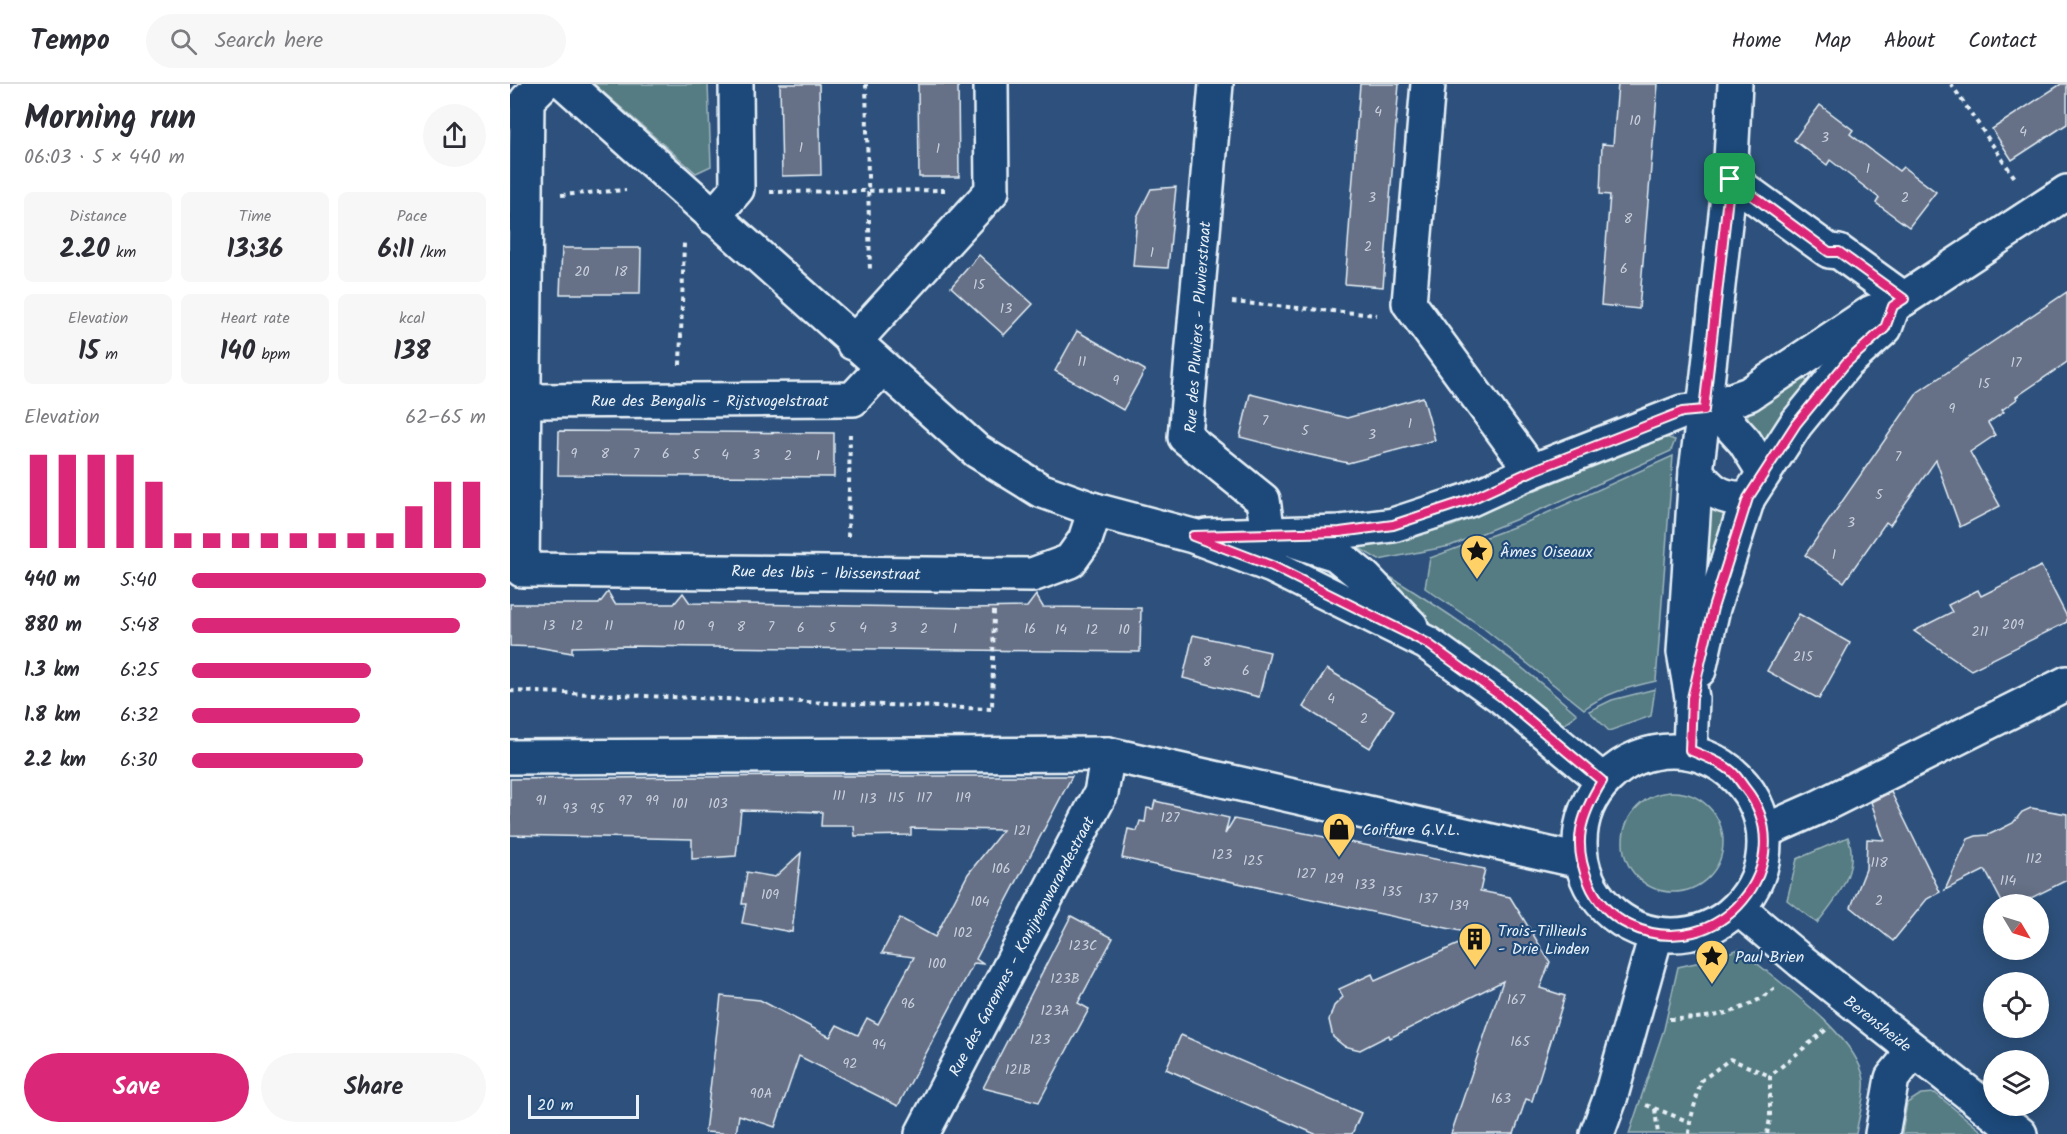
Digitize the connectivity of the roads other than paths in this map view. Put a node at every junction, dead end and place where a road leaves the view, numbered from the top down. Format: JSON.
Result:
{"nodes":[{"id":1,"x":543,"y":84,"type":"edge"},
{"id":2,"x":566,"y":84,"type":"edge"},
{"id":3,"x":735,"y":84,"type":"edge"},
{"id":4,"x":990,"y":84,"type":"edge"},
{"id":5,"x":1216,"y":84,"type":"edge"},
{"id":6,"x":1428,"y":84,"type":"edge"},
{"id":7,"x":1735,"y":84,"type":"edge"},
{"id":8,"x":1730,"y":179,"type":"junction"},
{"id":9,"x":2067,"y":192,"type":"edge"},
{"id":10,"x":713,"y":217,"type":"junction"},
{"id":11,"x":1899,"y":303,"type":"junction"},
{"id":12,"x":853,"y":342,"type":"junction"},
{"id":13,"x":882,"y":369,"type":"junction"},
{"id":14,"x":526,"y":401,"type":"junction"},
{"id":15,"x":1704,"y":410,"type":"junction"},
{"id":16,"x":1532,"y":471,"type":"junction"},
{"id":17,"x":1696,"y":471,"type":"junction"},
{"id":18,"x":1756,"y":484,"type":"junction"},
{"id":19,"x":1095,"y":510,"type":"junction"},
{"id":20,"x":1269,"y":533,"type":"junction"},
{"id":21,"x":1193,"y":536,"type":"junction"},
{"id":22,"x":1272,"y":566,"type":"junction"},
{"id":23,"x":1427,"y":643,"type":"junction"},
{"id":24,"x":2067,"y":682,"type":"edge"},
{"id":25,"x":1692,"y":698,"type":"junction"},
{"id":26,"x":1690,"y":750,"type":"junction"},
{"id":27,"x":1108,"y":753,"type":"junction"},
{"id":28,"x":510,"y":757,"type":"edge"},
{"id":29,"x":1602,"y":781,"type":"junction"},
{"id":30,"x":1765,"y":831,"type":"junction"},
{"id":31,"x":1580,"y":861,"type":"junction"},
{"id":32,"x":1738,"y":908,"type":"junction"},
{"id":33,"x":1656,"y":935,"type":"junction"},
{"id":34,"x":1914,"y":1051,"type":"junction"},
{"id":35,"x":922,"y":1134,"type":"edge"},
{"id":36,"x":1597,"y":1134,"type":"edge"},
{"id":37,"x":1882,"y":1134,"type":"edge"},
{"id":38,"x":2020,"y":1134,"type":"edge"}],
"edges":[{"from":1,"to":14,"type":"street"},
{"from":2,"to":10,"type":"street"},
{"from":3,"to":10,"type":"street"},
{"from":4,"to":12,"type":"street"},
{"from":5,"to":20,"type":"street","name":"Rue des Pluviers - Pluvierstraat"},
{"from":6,"to":16,"type":"street"},
{"from":7,"to":8,"type":"street"},
{"from":8,"to":11,"type":"street"},
{"from":8,"to":15,"type":"street"},
{"from":9,"to":11,"type":"street"},
{"from":10,"to":12,"type":"street"},
{"from":11,"to":15,"type":"street"},
{"from":11,"to":18,"type":"street"},
{"from":12,"to":13,"type":"street"},
{"from":13,"to":14,"type":"street","name":"Rue des Bengalis - Rijstvogelstraat"},
{"from":13,"to":19,"type":"street"},
{"from":14,"to":19,"type":"street","name":"Rue des Ibis - Ibissenstraat"},
{"from":15,"to":16,"type":"street"},
{"from":15,"to":17,"type":"street"},
{"from":15,"to":18,"type":"street"},
{"from":16,"to":20,"type":"street"},
{"from":17,"to":18,"type":"street"},
{"from":17,"to":25,"type":"street"},
{"from":18,"to":25,"type":"street"},
{"from":19,"to":21,"type":"street"},
{"from":20,"to":21,"type":"street"},
{"from":20,"to":22,"type":"street"},
{"from":20,"to":23,"type":"street"},
{"from":21,"to":22,"type":"street"},
{"from":22,"to":23,"type":"street"},
{"from":23,"to":29,"type":"street"},
{"from":24,"to":30,"type":"street"},
{"from":25,"to":26,"type":"street"},
{"from":26,"to":29,"type":"street"},
{"from":26,"to":30,"type":"street"},
{"from":27,"to":28,"type":"street"},
{"from":27,"to":31,"type":"street"},
{"from":27,"to":35,"type":"street","name":"Rue des Garennes - Konijnenwarandestraat"},
{"from":29,"to":31,"type":"street"},
{"from":30,"to":32,"type":"street"},
{"from":31,"to":33,"type":"street"},
{"from":32,"to":33,"type":"street"},
{"from":32,"to":34,"type":"street","name":"Berensheide"},
{"from":33,"to":36,"type":"street"},
{"from":34,"to":37,"type":"street"},
{"from":34,"to":38,"type":"street","name":"Berensheide"}]}
